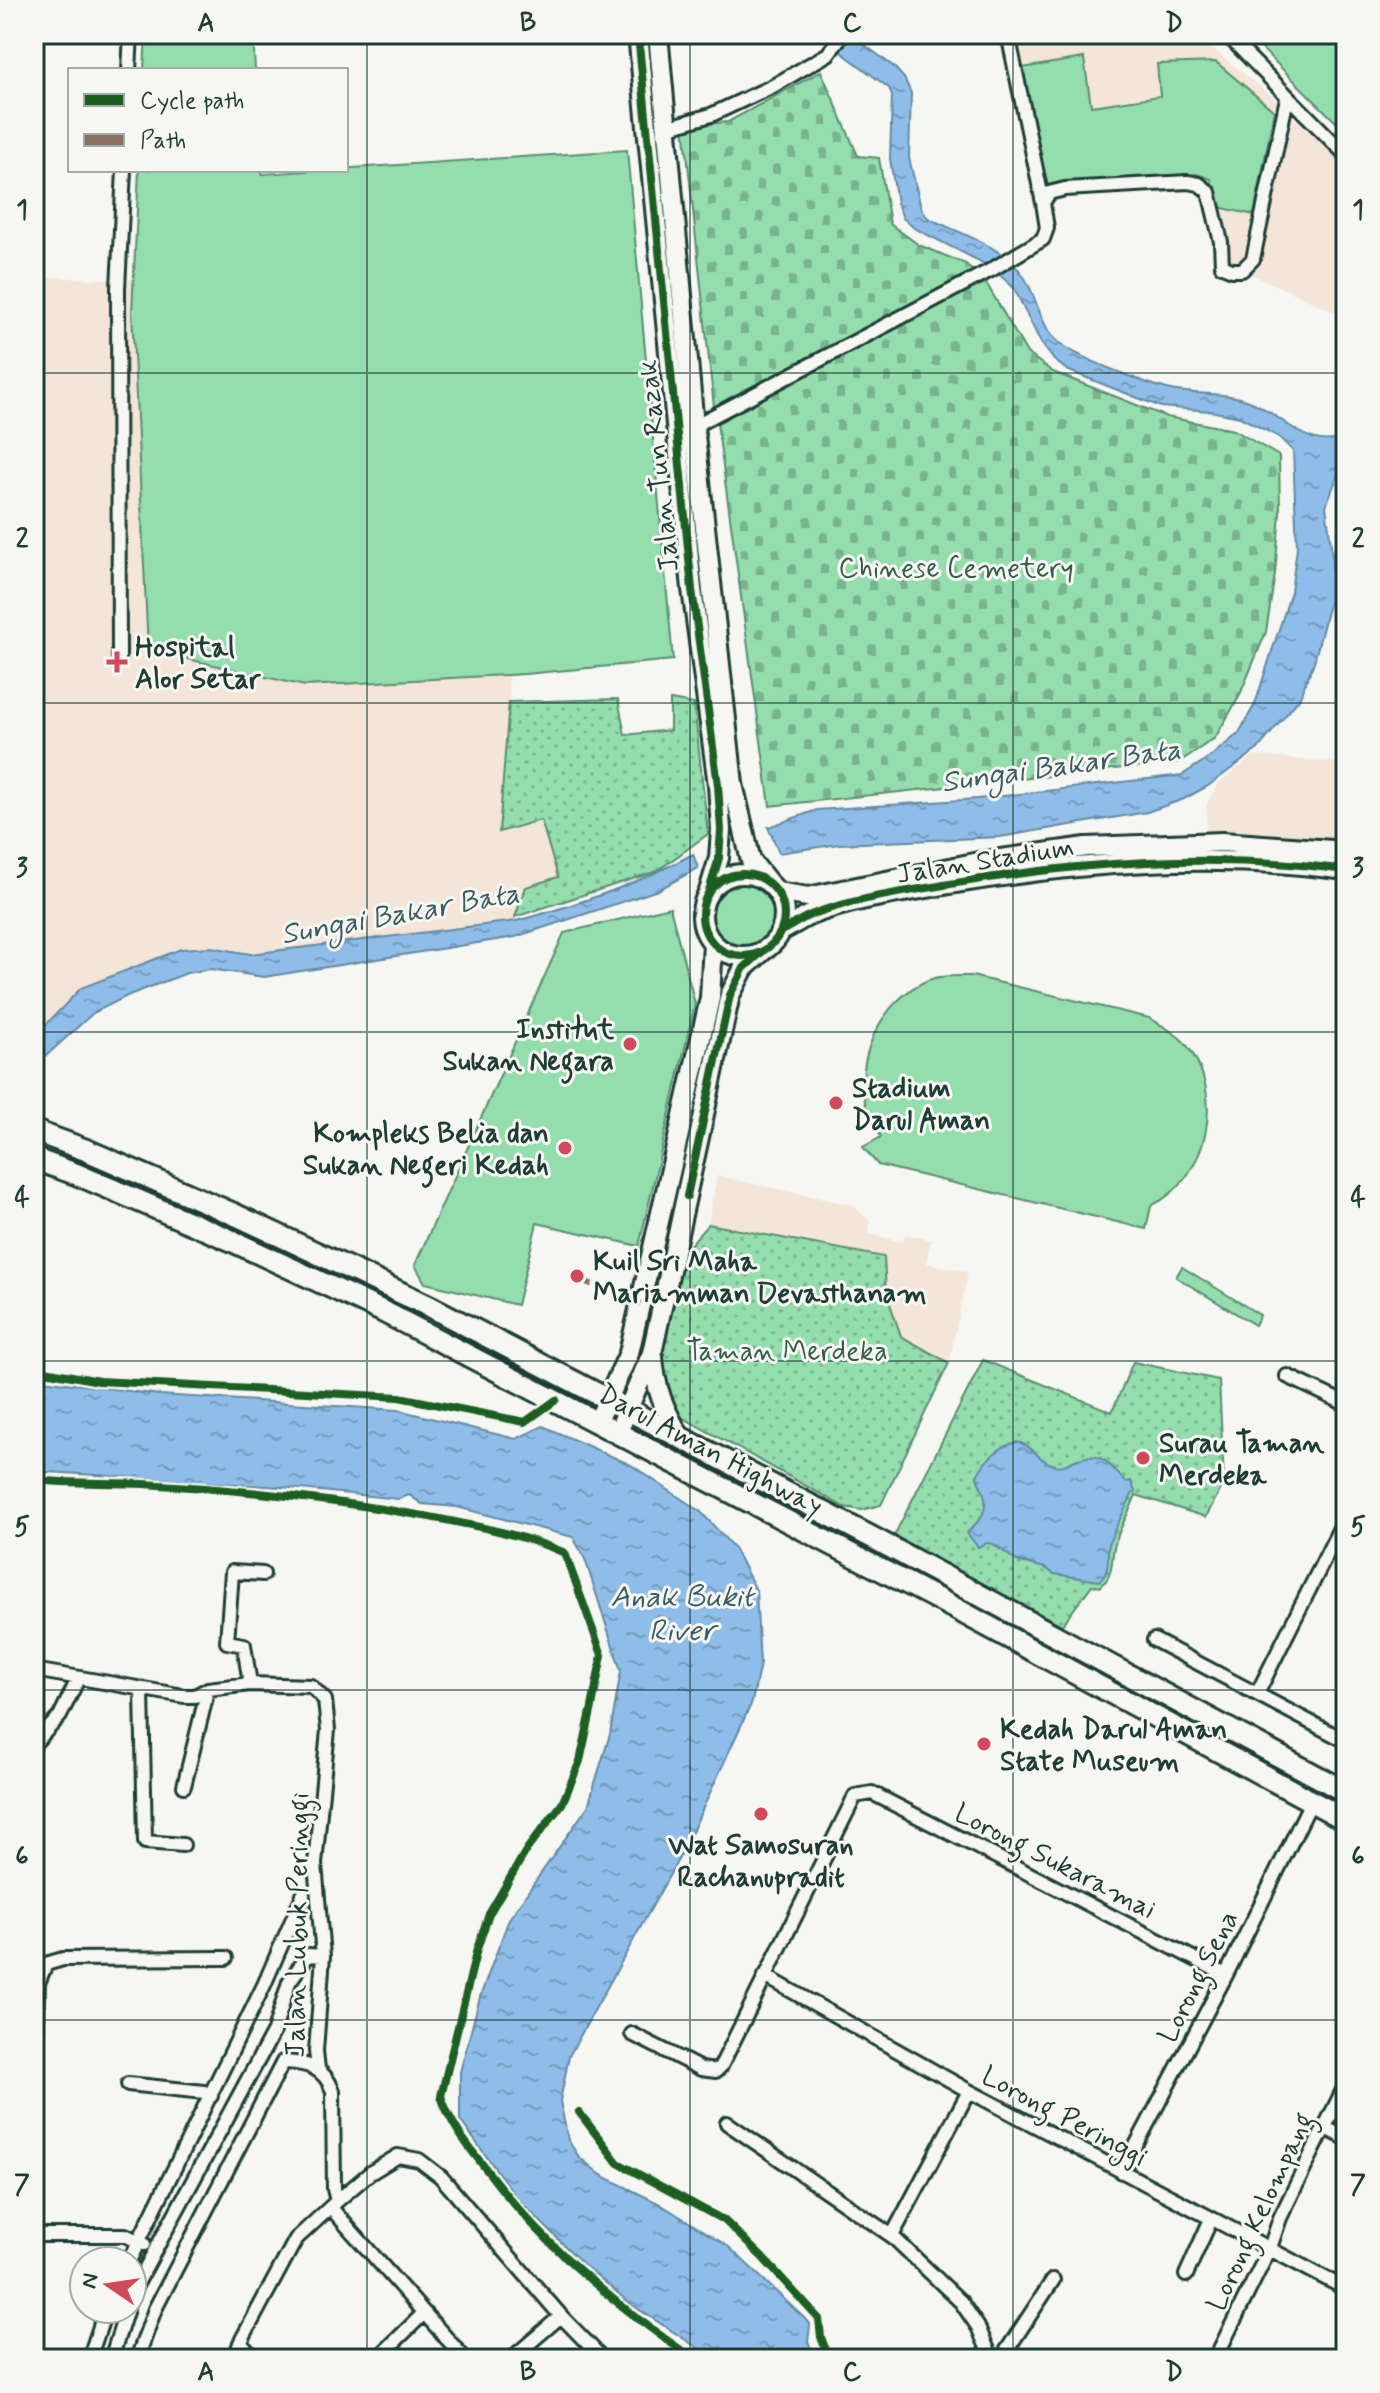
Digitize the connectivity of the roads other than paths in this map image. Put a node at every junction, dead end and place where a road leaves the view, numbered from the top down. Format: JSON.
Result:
{"nodes":[{"id":1,"x":131,"y":34,"type":"edge"},
{"id":2,"x":638,"y":34,"type":"edge"},
{"id":3,"x":658,"y":34,"type":"edge"},
{"id":4,"x":843,"y":34,"type":"edge"},
{"id":5,"x":1008,"y":34,"type":"edge"},
{"id":6,"x":1226,"y":34,"type":"edge"},
{"id":7,"x":129,"y":68,"type":"edge"},
{"id":8,"x":1287,"y":98,"type":"junction"},
{"id":9,"x":666,"y":128,"type":"junction"},
{"id":10,"x":1346,"y":155,"type":"edge"},
{"id":11,"x":124,"y":172,"type":"edge"},
{"id":12,"x":1043,"y":203,"type":"junction"},
{"id":13,"x":694,"y":426,"type":"junction"},
{"id":14,"x":119,"y":661,"type":"dead end"},
{"id":15,"x":1346,"y":851,"type":"edge"},
{"id":16,"x":1346,"y":870,"type":"edge"},
{"id":17,"x":772,"y":887,"type":"junction"},
{"id":18,"x":709,"y":891,"type":"junction"},
{"id":19,"x":781,"y":931,"type":"junction"},
{"id":20,"x":713,"y":943,"type":"junction"},
{"id":21,"x":763,"y":951,"type":"junction"},
{"id":22,"x":34,"y":1131,"type":"edge"},
{"id":23,"x":34,"y":1159,"type":"edge"},
{"id":24,"x":652,"y":1353,"type":"junction"},
{"id":25,"x":1287,"y":1376,"type":"dead end"},
{"id":26,"x":609,"y":1399,"type":"junction"},
{"id":27,"x":1346,"y":1404,"type":"edge"},
{"id":28,"x":628,"y":1409,"type":"junction"},
{"id":29,"x":598,"y":1421,"type":"junction"},
{"id":30,"x":618,"y":1432,"type":"junction"},
{"id":31,"x":680,"y":1437,"type":"junction"},
{"id":32,"x":1346,"y":1516,"type":"edge"},
{"id":33,"x":263,"y":1574,"type":"dead end"},
{"id":34,"x":1154,"y":1640,"type":"dead end"},
{"id":35,"x":34,"y":1670,"type":"edge"},
{"id":36,"x":78,"y":1679,"type":"junction"},
{"id":37,"x":250,"y":1684,"type":"junction"},
{"id":38,"x":208,"y":1689,"type":"junction"},
{"id":39,"x":142,"y":1690,"type":"junction"},
{"id":40,"x":1257,"y":1694,"type":"junction"},
{"id":41,"x":1346,"y":1741,"type":"edge"},
{"id":42,"x":34,"y":1744,"type":"edge"},
{"id":43,"x":184,"y":1786,"type":"dead end"},
{"id":44,"x":1346,"y":1792,"type":"edge"},
{"id":45,"x":1311,"y":1802,"type":"junction"},
{"id":46,"x":1346,"y":1820,"type":"edge"},
{"id":47,"x":183,"y":1845,"type":"dead end"},
{"id":48,"x":303,"y":1895,"type":"dead end"},
{"id":49,"x":281,"y":1946,"type":"junction"},
{"id":50,"x":308,"y":1955,"type":"junction"},
{"id":51,"x":323,"y":1956,"type":"junction"},
{"id":52,"x":226,"y":1958,"type":"dead end"},
{"id":53,"x":1226,"y":1975,"type":"junction"},
{"id":54,"x":765,"y":1976,"type":"junction"},
{"id":55,"x":274,"y":2031,"type":"junction"},
{"id":56,"x":632,"y":2034,"type":"dead end"},
{"id":57,"x":283,"y":2062,"type":"junction"},
{"id":58,"x":318,"y":2069,"type":"junction"},
{"id":59,"x":128,"y":2084,"type":"dead end"},
{"id":60,"x":1346,"y":2084,"type":"edge"},
{"id":61,"x":969,"y":2091,"type":"junction"},
{"id":62,"x":211,"y":2096,"type":"junction"},
{"id":63,"x":34,"y":2107,"type":"edge"},
{"id":64,"x":727,"y":2123,"type":"dead end"},
{"id":65,"x":1325,"y":2128,"type":"junction"},
{"id":66,"x":1346,"y":2138,"type":"edge"},
{"id":67,"x":34,"y":2140,"type":"edge"},
{"id":68,"x":1122,"y":2172,"type":"junction"},
{"id":69,"x":334,"y":2204,"type":"junction"},
{"id":70,"x":1211,"y":2219,"type":"junction"},
{"id":71,"x":34,"y":2235,"type":"edge"},
{"id":72,"x":892,"y":2236,"type":"junction"},
{"id":73,"x":138,"y":2241,"type":"junction"},
{"id":74,"x":136,"y":2245,"type":"edge"},
{"id":75,"x":1270,"y":2248,"type":"junction"},
{"id":76,"x":154,"y":2249,"type":"junction"},
{"id":77,"x":148,"y":2261,"type":"edge"},
{"id":78,"x":1186,"y":2275,"type":"dead end"},
{"id":79,"x":1053,"y":2280,"type":"dead end"},
{"id":80,"x":1346,"y":2289,"type":"edge"},
{"id":81,"x":423,"y":2314,"type":"junction"},
{"id":82,"x":561,"y":2316,"type":"junction"},
{"id":83,"x":101,"y":2325,"type":"edge"},
{"id":84,"x":122,"y":2325,"type":"edge"},
{"id":85,"x":240,"y":2343,"type":"junction"},
{"id":86,"x":89,"y":2359,"type":"edge"},
{"id":87,"x":111,"y":2359,"type":"edge"},
{"id":88,"x":137,"y":2359,"type":"edge"},
{"id":89,"x":235,"y":2359,"type":"edge"},
{"id":90,"x":256,"y":2359,"type":"edge"},
{"id":91,"x":377,"y":2359,"type":"edge"},
{"id":92,"x":465,"y":2359,"type":"edge"},
{"id":93,"x":511,"y":2359,"type":"edge"},
{"id":94,"x":603,"y":2359,"type":"edge"},
{"id":95,"x":992,"y":2359,"type":"edge"},
{"id":96,"x":1001,"y":2359,"type":"edge"},
{"id":97,"x":1215,"y":2359,"type":"edge"}],
"edges":[{"from":1,"to":7,"type":"street"},
{"from":2,"to":18,"type":"main road","name":"Jalan Tun Razak"},
{"from":3,"to":9,"type":"main road","name":"Jalan Tun Razak"},
{"from":4,"to":9,"type":"street"},
{"from":5,"to":12,"type":"street"},
{"from":6,"to":8,"type":"street"},
{"from":8,"to":10,"type":"street"},
{"from":8,"to":12,"type":"street"},
{"from":9,"to":13,"type":"main road","name":"Jalan Tun Razak"},
{"from":11,"to":14,"type":"street"},
{"from":12,"to":13,"type":"street"},
{"from":13,"to":17,"type":"main road","name":"Jalan Tun Razak"},
{"from":15,"to":17,"type":"main road","name":"Jalan Stadium"},
{"from":16,"to":19,"type":"main road","name":"Jalan Stadium"},
{"from":17,"to":18,"type":"main road"},
{"from":17,"to":19,"type":"main road"},
{"from":18,"to":20,"type":"main road"},
{"from":19,"to":21,"type":"main road"},
{"from":20,"to":21,"type":"main road"},
{"from":20,"to":26,"type":"main road"},
{"from":21,"to":24,"type":"main road"},
{"from":22,"to":26,"type":"main road","name":"Darul Aman Highway"},
{"from":23,"to":29,"type":"main road","name":"Darul Aman Highway"},
{"from":24,"to":28,"type":"main road"},
{"from":24,"to":31,"type":"main road"},
{"from":25,"to":27,"type":"street"},
{"from":26,"to":28,"type":"main road","name":"Darul Aman Highway"},
{"from":26,"to":29,"type":"main road"},
{"from":28,"to":30,"type":"main road"},
{"from":28,"to":31,"type":"main road","name":"Darul Aman Highway"},
{"from":29,"to":30,"type":"main road","name":"Darul Aman Highway"},
{"from":30,"to":45,"type":"main road","name":"Darul Aman Highway"},
{"from":31,"to":44,"type":"main road","name":"Darul Aman Highway"},
{"from":32,"to":40,"type":"street"},
{"from":33,"to":37,"type":"street"},
{"from":34,"to":40,"type":"street"},
{"from":35,"to":36,"type":"street","name":"Jalan Lubuk Peringgi"},
{"from":36,"to":39,"type":"street","name":"Jalan Lubuk Peringgi"},
{"from":36,"to":42,"type":"street"},
{"from":37,"to":38,"type":"street","name":"Jalan Lubuk Peringgi"},
{"from":37,"to":51,"type":"street","name":"Jalan Lubuk Peringgi"},
{"from":38,"to":39,"type":"street","name":"Jalan Lubuk Peringgi"},
{"from":38,"to":43,"type":"street"},
{"from":39,"to":47,"type":"street"},
{"from":40,"to":41,"type":"street"},
{"from":45,"to":46,"type":"main road","name":"Darul Aman Highway"},
{"from":45,"to":53,"type":"street","name":"Lorong Sena"},
{"from":48,"to":49,"type":"street"},
{"from":49,"to":50,"type":"street"},
{"from":49,"to":62,"type":"street"},
{"from":50,"to":51,"type":"street"},
{"from":50,"to":55,"type":"street"},
{"from":51,"to":58,"type":"street","name":"Jalan Lubuk Peringgi"},
{"from":52,"to":63,"type":"street"},
{"from":53,"to":54,"type":"street","name":"Lorong Sukaramai"},
{"from":53,"to":68,"type":"street","name":"Lorong Sena"},
{"from":54,"to":56,"type":"street"},
{"from":54,"to":61,"type":"street","name":"Lorong Peringgi"},
{"from":55,"to":57,"type":"street"},
{"from":55,"to":76,"type":"street"},
{"from":57,"to":58,"type":"street"},
{"from":57,"to":88,"type":"street"},
{"from":58,"to":69,"type":"street"},
{"from":59,"to":62,"type":"street"},
{"from":60,"to":65,"type":"street","name":"Lorong Kelompang"},
{"from":61,"to":68,"type":"street","name":"Lorong Peringgi"},
{"from":61,"to":72,"type":"street"},
{"from":62,"to":73,"type":"street"},
{"from":63,"to":67,"type":"street"},
{"from":64,"to":72,"type":"street"},
{"from":65,"to":66,"type":"street"},
{"from":65,"to":75,"type":"street","name":"Lorong Kelompang"},
{"from":68,"to":70,"type":"street","name":"Lorong Peringgi"},
{"from":69,"to":81,"type":"street"},
{"from":69,"to":82,"type":"street"},
{"from":69,"to":85,"type":"street"},
{"from":70,"to":75,"type":"street","name":"Lorong Peringgi"},
{"from":70,"to":78,"type":"street"},
{"from":71,"to":73,"type":"street"},
{"from":72,"to":95,"type":"street"},
{"from":73,"to":74,"type":"street"},
{"from":73,"to":76,"type":"street"},
{"from":75,"to":80,"type":"street","name":"Lorong Peringgi"},
{"from":75,"to":97,"type":"street","name":"Lorong Kelompang"},
{"from":76,"to":77,"type":"street"},
{"from":79,"to":96,"type":"street"},
{"from":81,"to":91,"type":"street"},
{"from":81,"to":92,"type":"street"},
{"from":82,"to":93,"type":"street"},
{"from":82,"to":94,"type":"street"},
{"from":83,"to":86,"type":"street"},
{"from":84,"to":87,"type":"street"},
{"from":85,"to":89,"type":"street"},
{"from":85,"to":90,"type":"street"}]}
